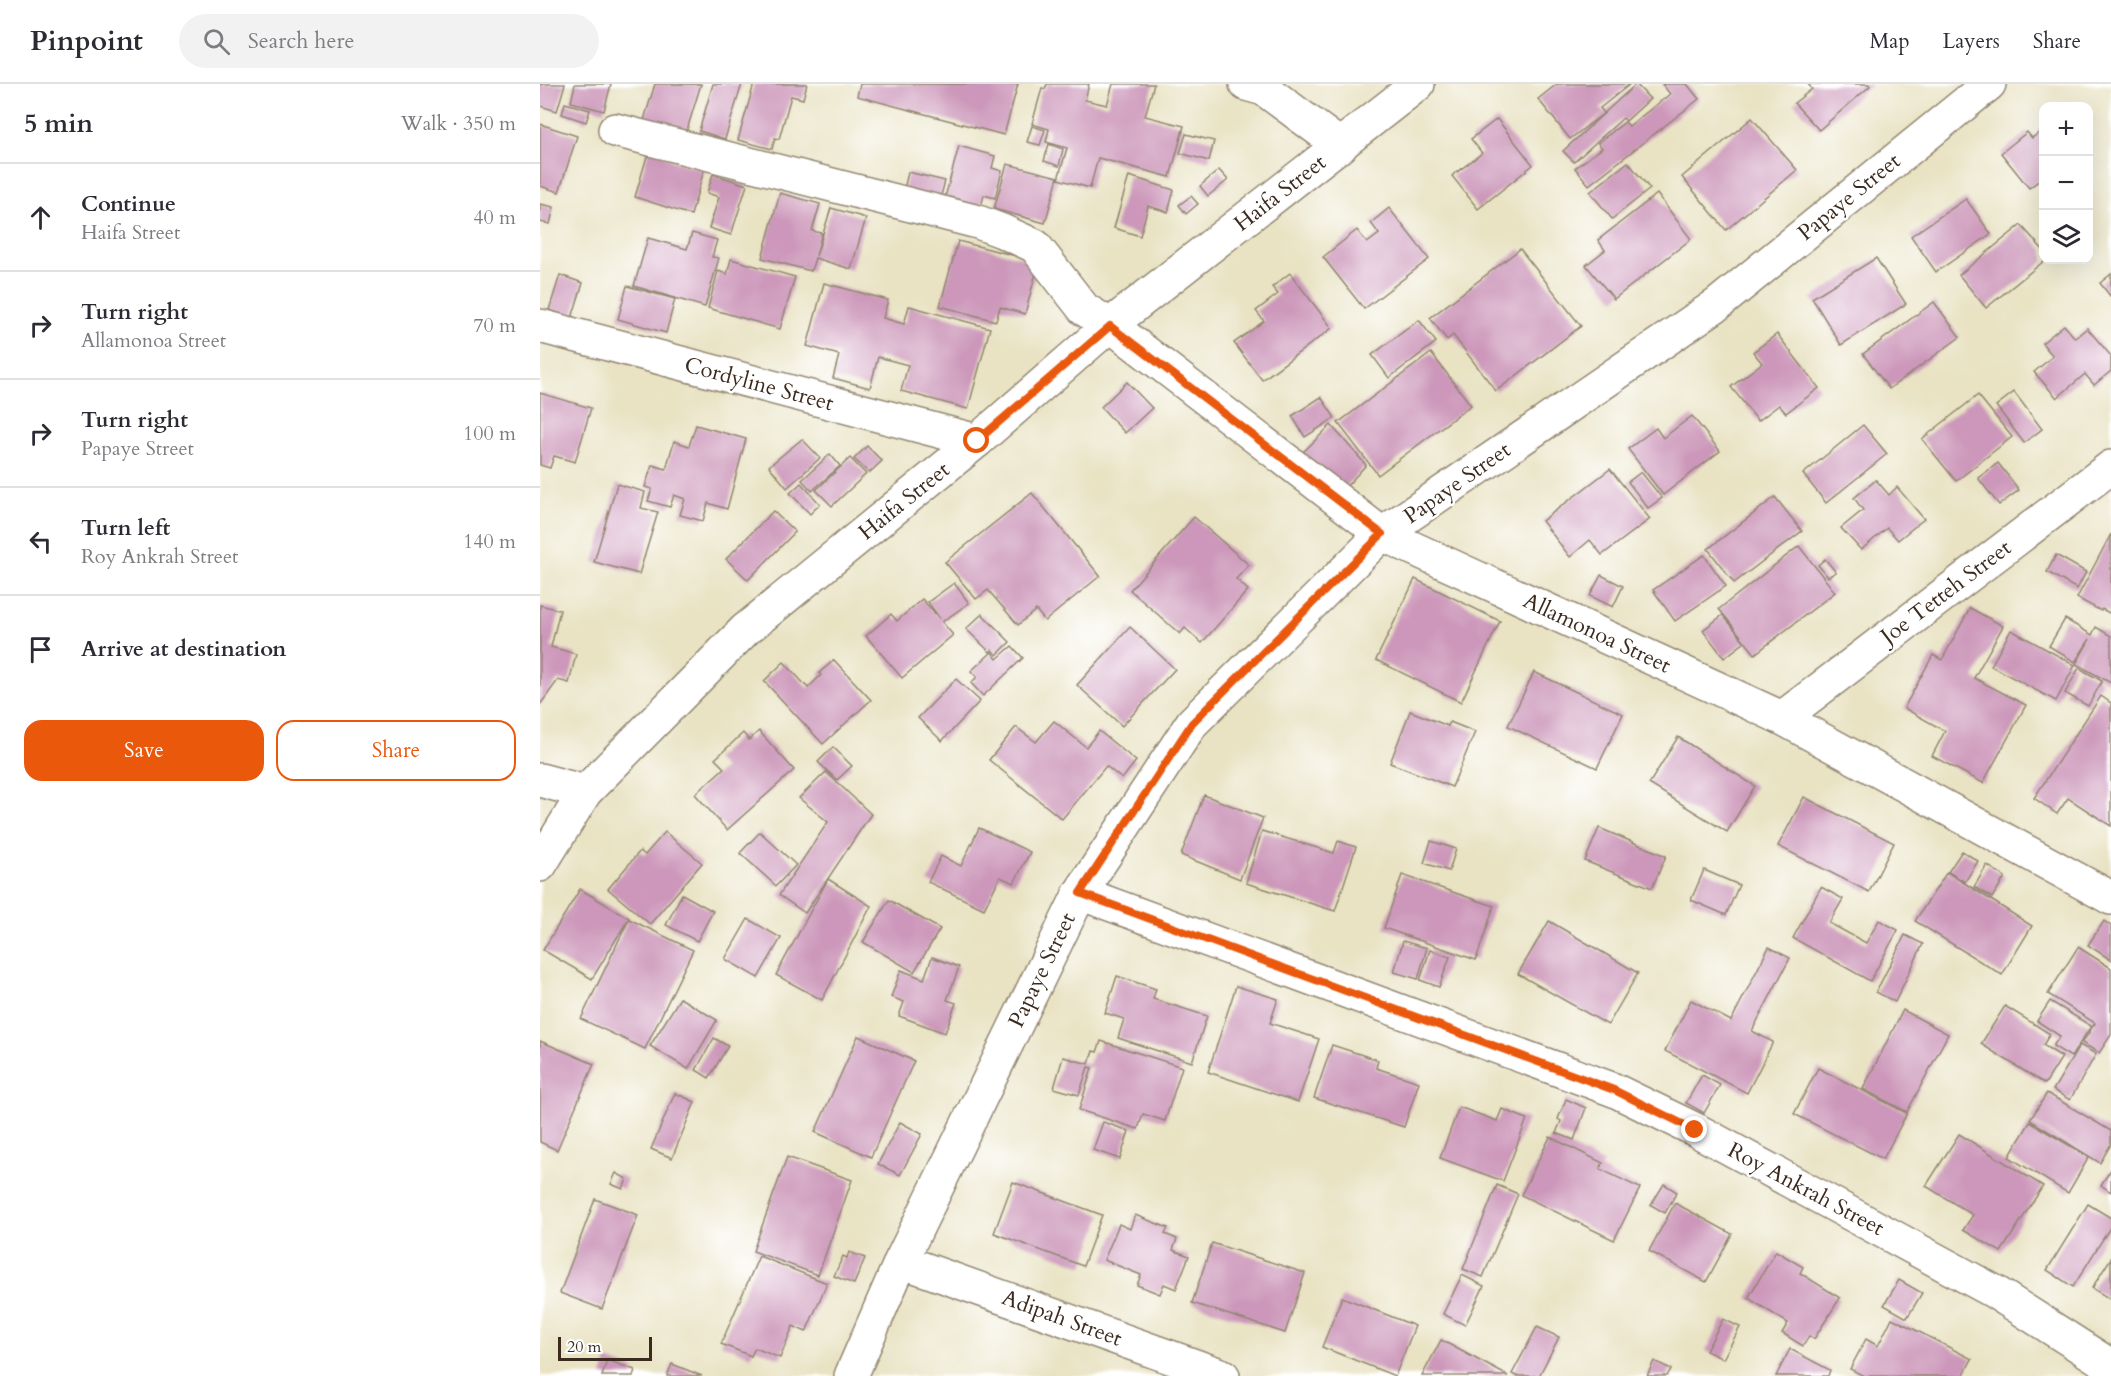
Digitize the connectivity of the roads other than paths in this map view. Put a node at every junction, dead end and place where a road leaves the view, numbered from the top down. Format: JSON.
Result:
{"nodes":[{"id":1,"x":1246,"y":84,"type":"edge"},
{"id":2,"x":1418,"y":84,"type":"edge"},
{"id":3,"x":1989,"y":84,"type":"edge"},
{"id":4,"x":615,"y":129,"type":"dead end"},
{"id":5,"x":1341,"y":146,"type":"junction"},
{"id":6,"x":540,"y":326,"type":"edge"},
{"id":7,"x":1110,"y":326,"type":"junction"},
{"id":8,"x":977,"y":441,"type":"junction"},
{"id":9,"x":2111,"y":467,"type":"edge"},
{"id":10,"x":1382,"y":534,"type":"junction"},
{"id":11,"x":1782,"y":718,"type":"junction"},
{"id":12,"x":540,"y":780,"type":"edge"},
{"id":13,"x":585,"y":792,"type":"junction"},
{"id":14,"x":540,"y":865,"type":"edge"},
{"id":15,"x":1080,"y":893,"type":"junction"},
{"id":16,"x":2111,"y":898,"type":"edge"},
{"id":17,"x":901,"y":1261,"type":"junction"},
{"id":18,"x":2111,"y":1366,"type":"edge"},
{"id":19,"x":851,"y":1376,"type":"edge"},
{"id":20,"x":1222,"y":1376,"type":"edge"}],
"edges":[{"from":1,"to":5,"type":"street"},
{"from":2,"to":5,"type":"street","name":"Haifa Street"},
{"from":3,"to":10,"type":"street","name":"Papaye Street"},
{"from":4,"to":7,"type":"street","name":"Allamonoa Street"},
{"from":5,"to":7,"type":"street","name":"Haifa Street"},
{"from":6,"to":8,"type":"street","name":"Cordyline Street"},
{"from":7,"to":8,"type":"street","name":"Haifa Street"},
{"from":7,"to":10,"type":"street","name":"Allamonoa Street"},
{"from":8,"to":13,"type":"street","name":"Haifa Street"},
{"from":9,"to":11,"type":"street","name":"Joe Tetteh Street"},
{"from":10,"to":11,"type":"street","name":"Allamonoa Street"},
{"from":10,"to":15,"type":"street","name":"Papaye Street"},
{"from":11,"to":16,"type":"street","name":"Allamonoa Street"},
{"from":12,"to":13,"type":"street"},
{"from":13,"to":14,"type":"street","name":"Haifa Street"},
{"from":15,"to":17,"type":"street","name":"Papaye Street"},
{"from":15,"to":18,"type":"street","name":"Roy Ankrah Street"},
{"from":17,"to":19,"type":"street","name":"Papaye Street"},
{"from":17,"to":20,"type":"street","name":"Adipah Street"}]}
